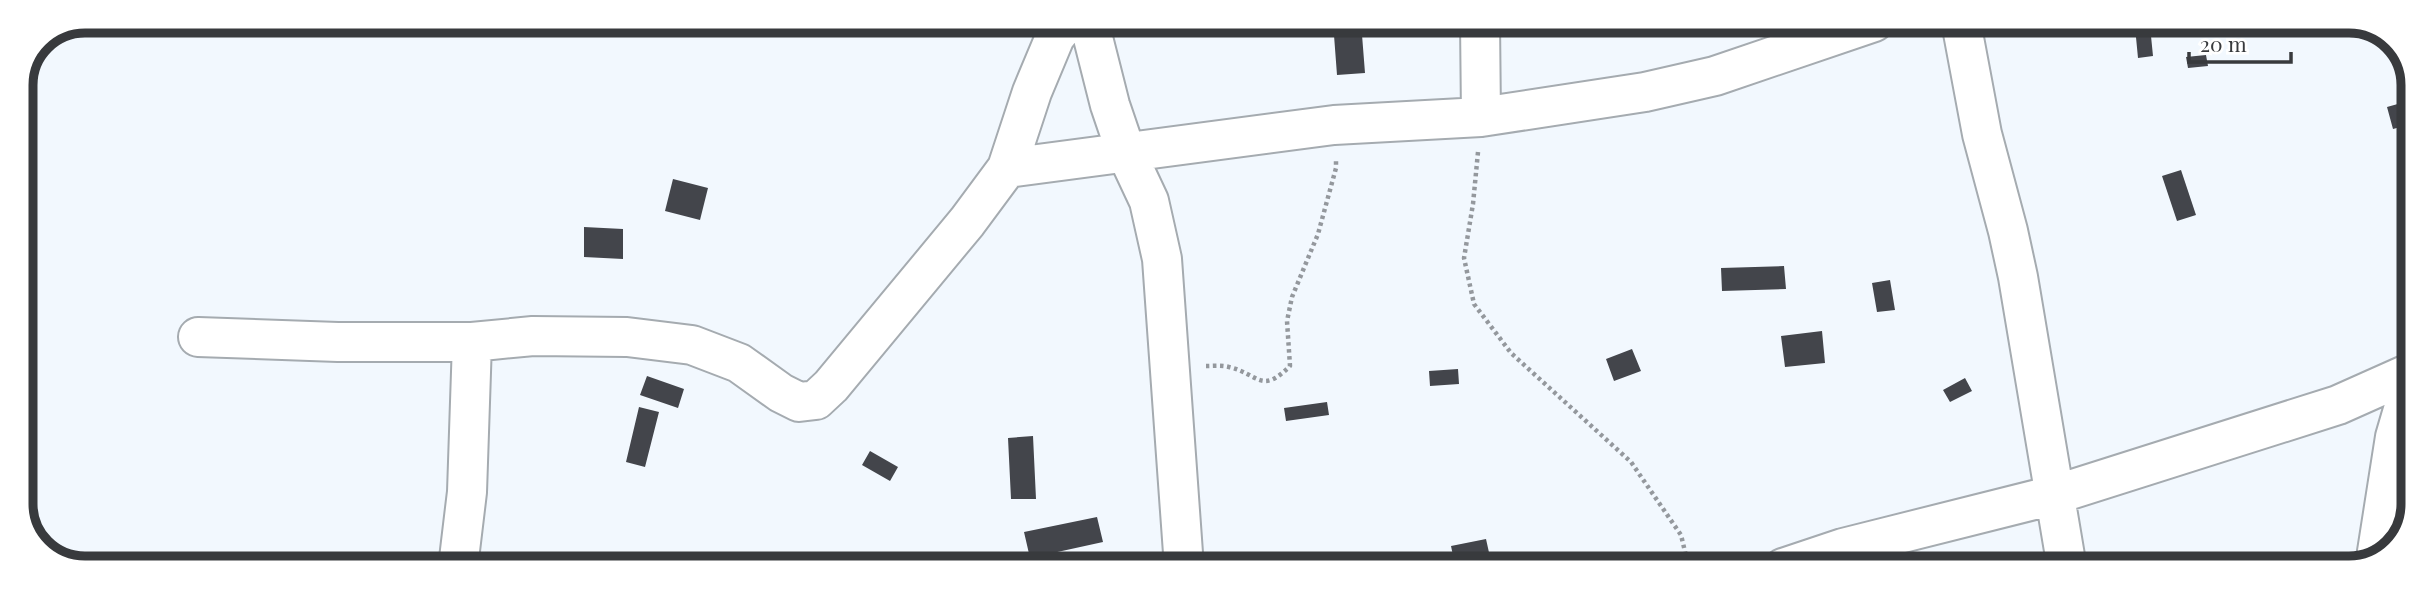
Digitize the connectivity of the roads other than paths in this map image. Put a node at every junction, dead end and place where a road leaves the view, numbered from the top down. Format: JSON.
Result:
{"nodes":[{"id":1,"x":1058,"y":33,"type":"edge"},
{"id":2,"x":1092,"y":33,"type":"edge"},
{"id":3,"x":1480,"y":33,"type":"edge"},
{"id":4,"x":1842,"y":33,"type":"edge"},
{"id":5,"x":1963,"y":33,"type":"edge"},
{"id":6,"x":1481,"y":117,"type":"junction"},
{"id":7,"x":1126,"y":152,"type":"junction"},
{"id":8,"x":1007,"y":168,"type":"junction"},
{"id":9,"x":198,"y":337,"type":"dead end"},
{"id":10,"x":472,"y":342,"type":"junction"},
{"id":11,"x":2401,"y":377,"type":"edge"},
{"id":12,"x":2338,"y":405,"type":"junction"},
{"id":13,"x":2401,"y":417,"type":"edge"},
{"id":14,"x":2395,"y":437,"type":"junction"},
{"id":15,"x":2054,"y":495,"type":"junction"},
{"id":16,"x":2378,"y":547,"type":"edge"},
{"id":17,"x":459,"y":556,"type":"edge"},
{"id":18,"x":1183,"y":556,"type":"edge"},
{"id":19,"x":1819,"y":556,"type":"edge"},
{"id":20,"x":2065,"y":556,"type":"edge"}],
"edges":[{"from":1,"to":8,"type":"street"},
{"from":2,"to":7,"type":"street"},
{"from":3,"to":6,"type":"street"},
{"from":4,"to":6,"type":"street"},
{"from":5,"to":15,"type":"street"},
{"from":6,"to":7,"type":"street"},
{"from":7,"to":8,"type":"street"},
{"from":7,"to":18,"type":"street"},
{"from":8,"to":10,"type":"street"},
{"from":9,"to":10,"type":"street"},
{"from":10,"to":17,"type":"street"},
{"from":11,"to":12,"type":"street"},
{"from":12,"to":14,"type":"street"},
{"from":12,"to":15,"type":"street"},
{"from":13,"to":14,"type":"street"},
{"from":14,"to":16,"type":"street"},
{"from":15,"to":19,"type":"street"},
{"from":15,"to":20,"type":"street"}]}
